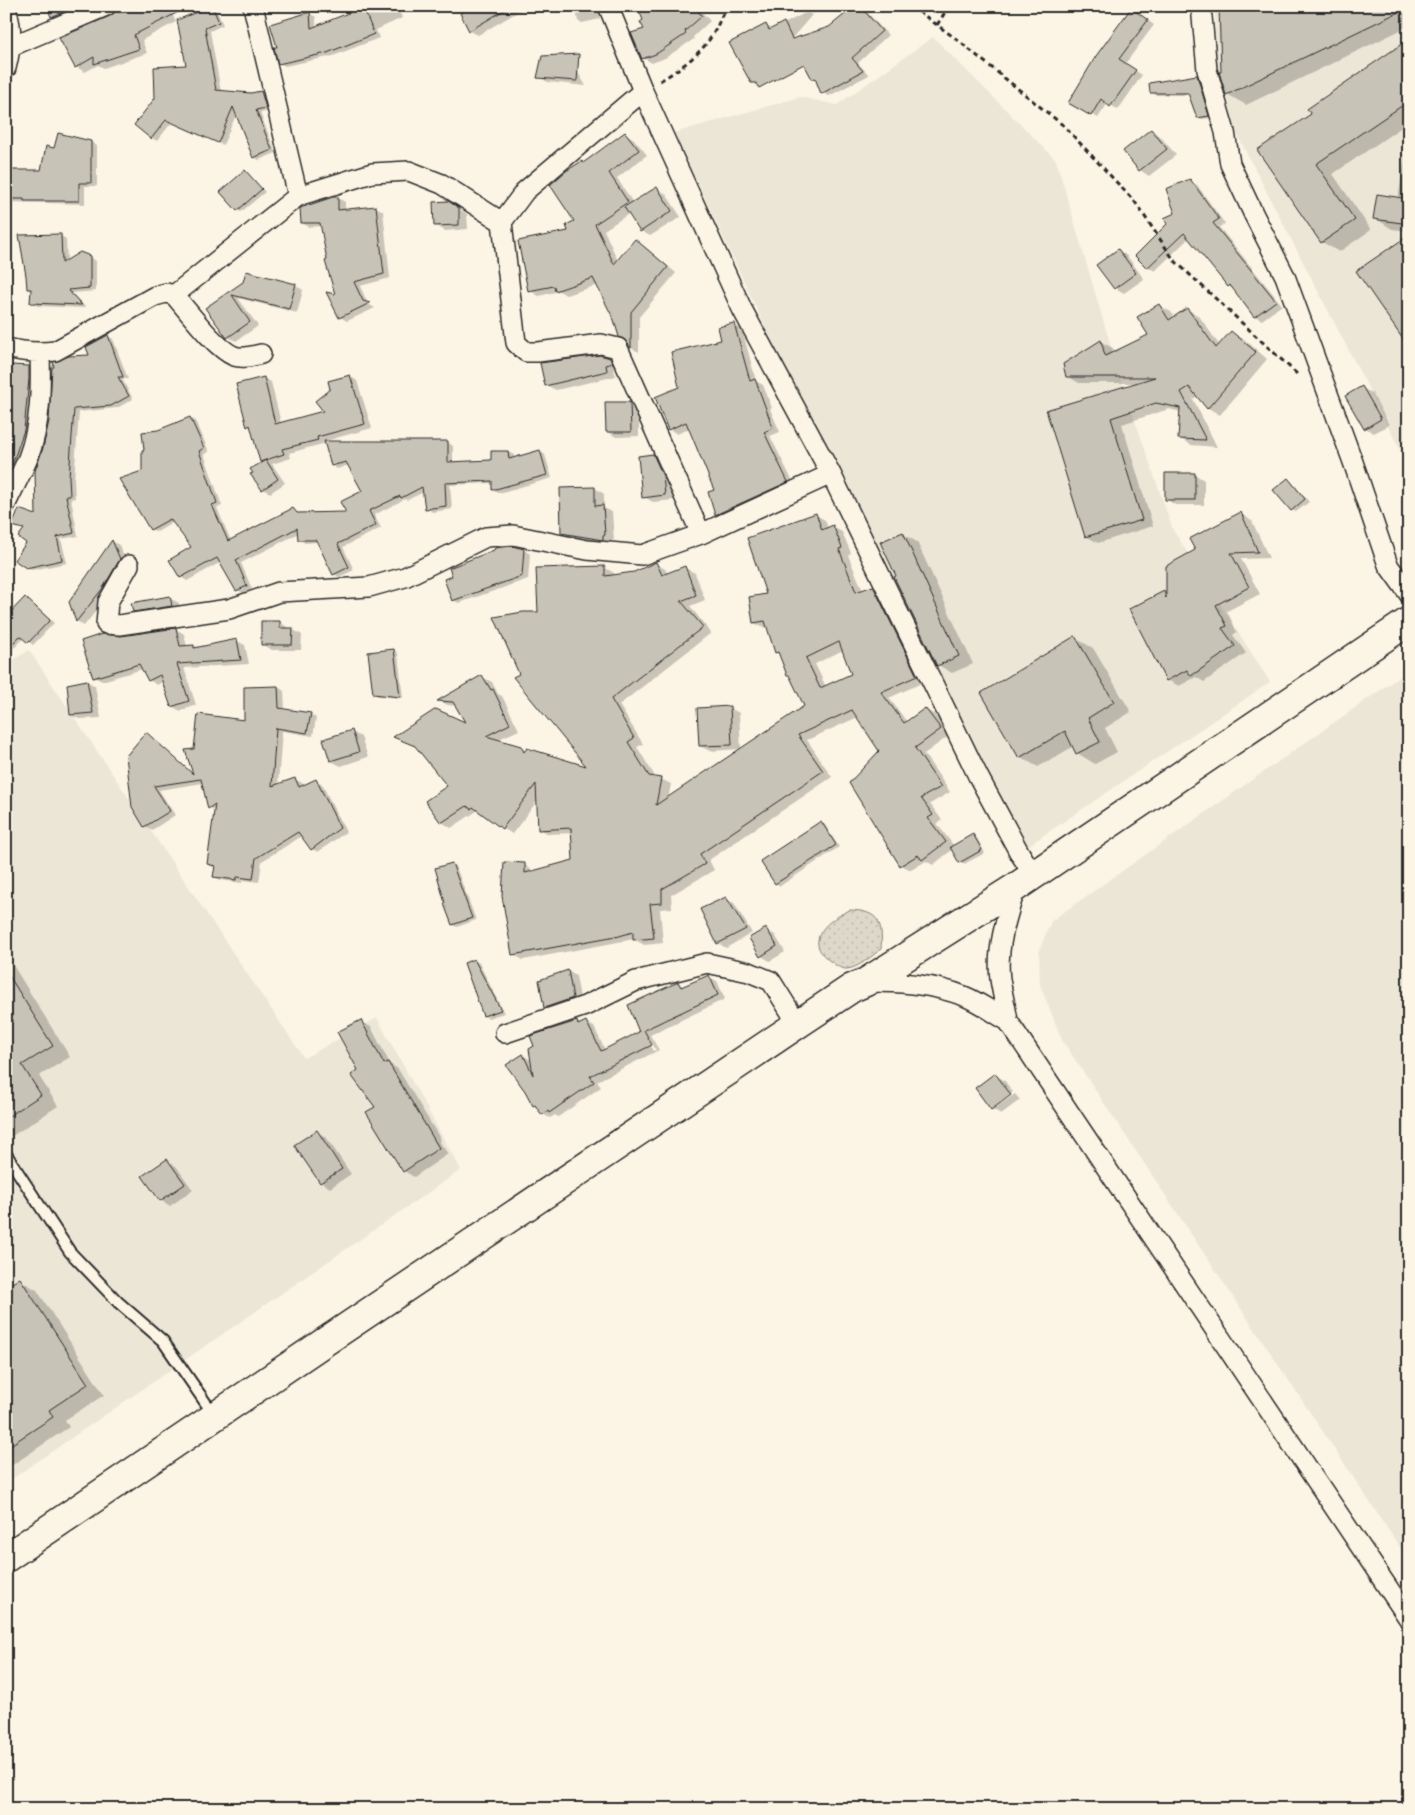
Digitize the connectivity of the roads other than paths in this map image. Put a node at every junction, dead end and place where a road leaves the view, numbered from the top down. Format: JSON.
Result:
{"nodes":[{"id":1,"x":106,"y":6,"type":"edge"},
{"id":2,"x":253,"y":6,"type":"edge"},
{"id":3,"x":608,"y":6,"type":"edge"},
{"id":4,"x":1202,"y":6,"type":"edge"},
{"id":5,"x":6,"y":8,"type":"edge"},
{"id":6,"x":12,"y":46,"type":"junction"},
{"id":7,"x":6,"y":68,"type":"edge"},
{"id":8,"x":643,"y":91,"type":"junction"},
{"id":9,"x":298,"y":196,"type":"junction"},
{"id":10,"x":502,"y":222,"type":"junction"},
{"id":11,"x":174,"y":295,"type":"junction"},
{"id":12,"x":6,"y":348,"type":"edge"},
{"id":13,"x":40,"y":353,"type":"junction"},
{"id":14,"x":261,"y":354,"type":"dead end"},
{"id":15,"x":831,"y":474,"type":"junction"},
{"id":16,"x":6,"y":504,"type":"edge"},
{"id":17,"x":701,"y":534,"type":"junction"},
{"id":18,"x":129,"y":565,"type":"dead end"},
{"id":19,"x":1409,"y":594,"type":"edge"},
{"id":20,"x":1409,"y":621,"type":"edge"},
{"id":21,"x":1024,"y":880,"type":"junction"},
{"id":22,"x":866,"y":982,"type":"junction"},
{"id":23,"x":1008,"y":1021,"type":"junction"},
{"id":24,"x":798,"y":1024,"type":"junction"},
{"id":25,"x":505,"y":1032,"type":"dead end"},
{"id":26,"x":6,"y":1154,"type":"edge"},
{"id":27,"x":214,"y":1416,"type":"junction"},
{"id":28,"x":6,"y":1558,"type":"edge"},
{"id":29,"x":1409,"y":1619,"type":"edge"}],
"edges":[{"from":1,"to":6,"type":"street"},
{"from":2,"to":9,"type":"street"},
{"from":3,"to":8,"type":"street"},
{"from":4,"to":19,"type":"street"},
{"from":5,"to":6,"type":"street"},
{"from":6,"to":7,"type":"street"},
{"from":8,"to":10,"type":"street"},
{"from":8,"to":15,"type":"street"},
{"from":9,"to":10,"type":"street"},
{"from":9,"to":11,"type":"street"},
{"from":10,"to":17,"type":"street"},
{"from":11,"to":13,"type":"street"},
{"from":11,"to":14,"type":"street"},
{"from":12,"to":13,"type":"street"},
{"from":13,"to":16,"type":"street"},
{"from":15,"to":17,"type":"street"},
{"from":15,"to":21,"type":"street"},
{"from":17,"to":18,"type":"street"},
{"from":20,"to":21,"type":"main road"},
{"from":21,"to":22,"type":"main road"},
{"from":21,"to":23,"type":"street"},
{"from":22,"to":23,"type":"street"},
{"from":22,"to":24,"type":"main road"},
{"from":23,"to":29,"type":"street"},
{"from":24,"to":25,"type":"street"},
{"from":24,"to":27,"type":"main road"},
{"from":26,"to":27,"type":"lane"},
{"from":27,"to":28,"type":"main road"}]}
